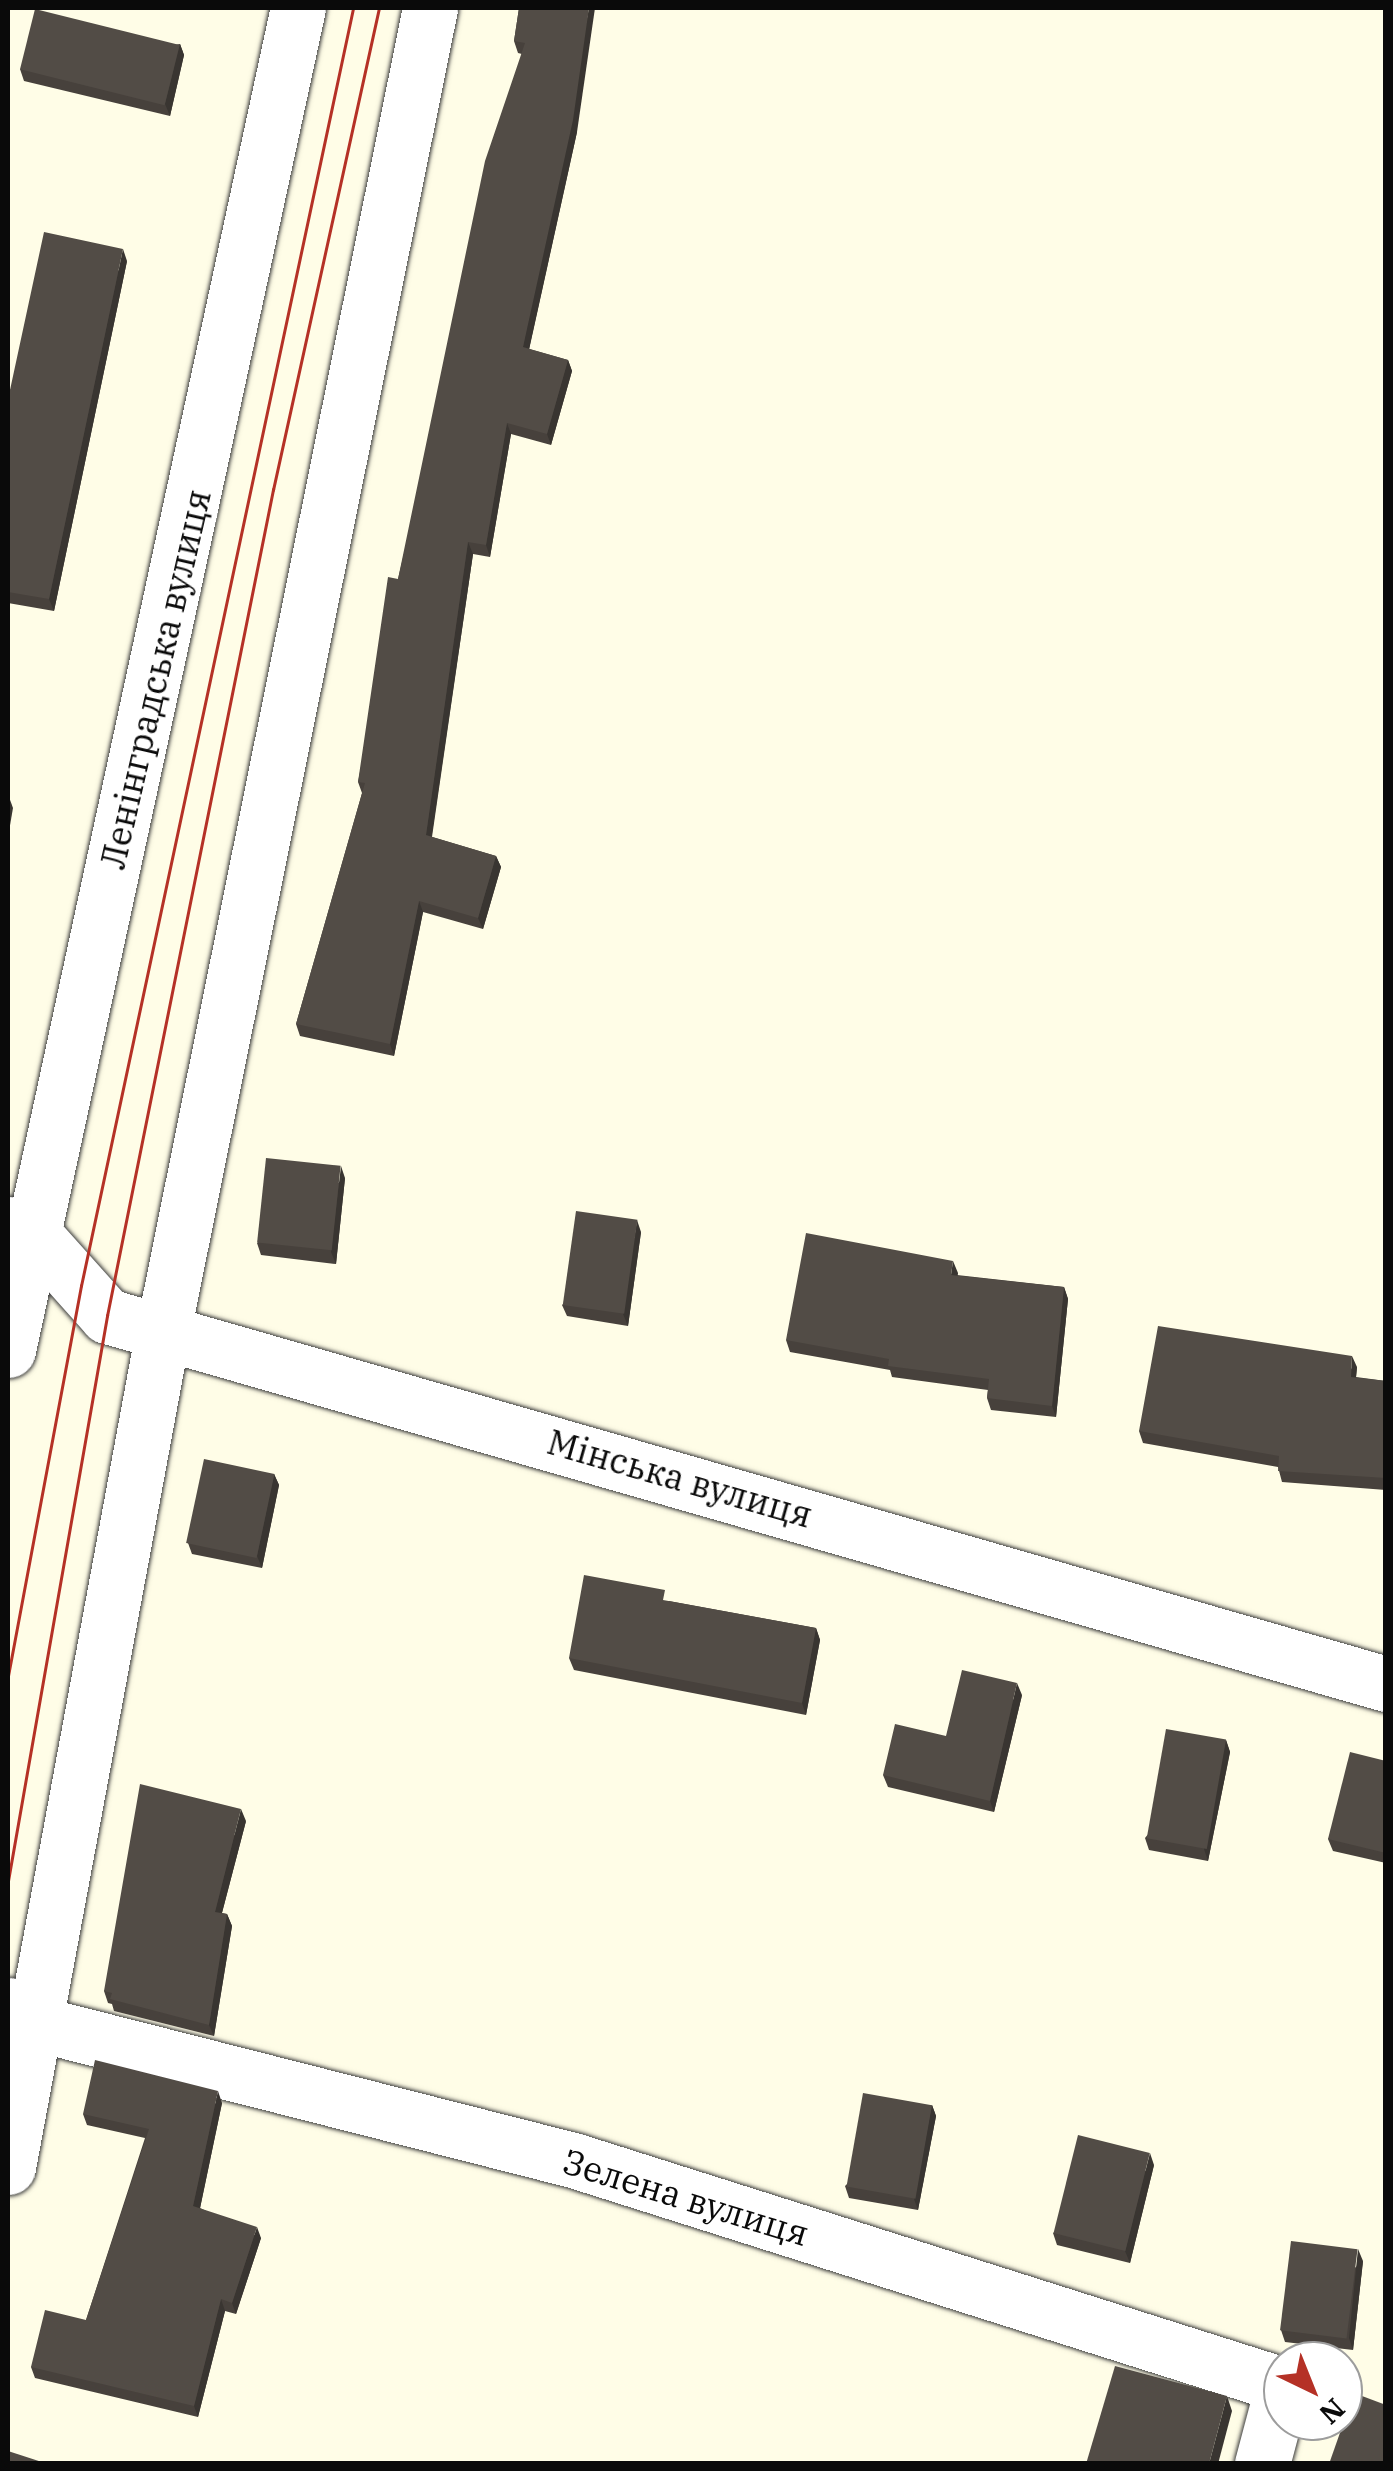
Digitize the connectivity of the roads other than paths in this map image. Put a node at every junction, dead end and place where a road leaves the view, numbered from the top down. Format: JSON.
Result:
{"nodes":[{"id":1,"x":298,"y":8,"type":"edge"},
{"id":2,"x":430,"y":8,"type":"edge"},
{"id":3,"x":20,"y":1228,"type":"edge"},
{"id":4,"x":163,"y":1331,"type":"junction"},
{"id":5,"x":8,"y":1350,"type":"edge"},
{"id":6,"x":1386,"y":1684,"type":"edge"},
{"id":7,"x":21,"y":2014,"type":"edge"},
{"id":8,"x":8,"y":2167,"type":"edge"},
{"id":9,"x":1262,"y":2464,"type":"edge"}],
"edges":[{"from":1,"to":3,"type":"street","name":"Ленінградська вулиця"},
{"from":2,"to":4,"type":"street"},
{"from":3,"to":4,"type":"street","name":"Мінська вулиця"},
{"from":3,"to":5,"type":"street","name":"Ленінградська вулиця"},
{"from":4,"to":6,"type":"street","name":"Мінська вулиця"},
{"from":4,"to":7,"type":"street"},
{"from":7,"to":8,"type":"street"},
{"from":7,"to":9,"type":"street","name":"Зелена вулиця"}]}
